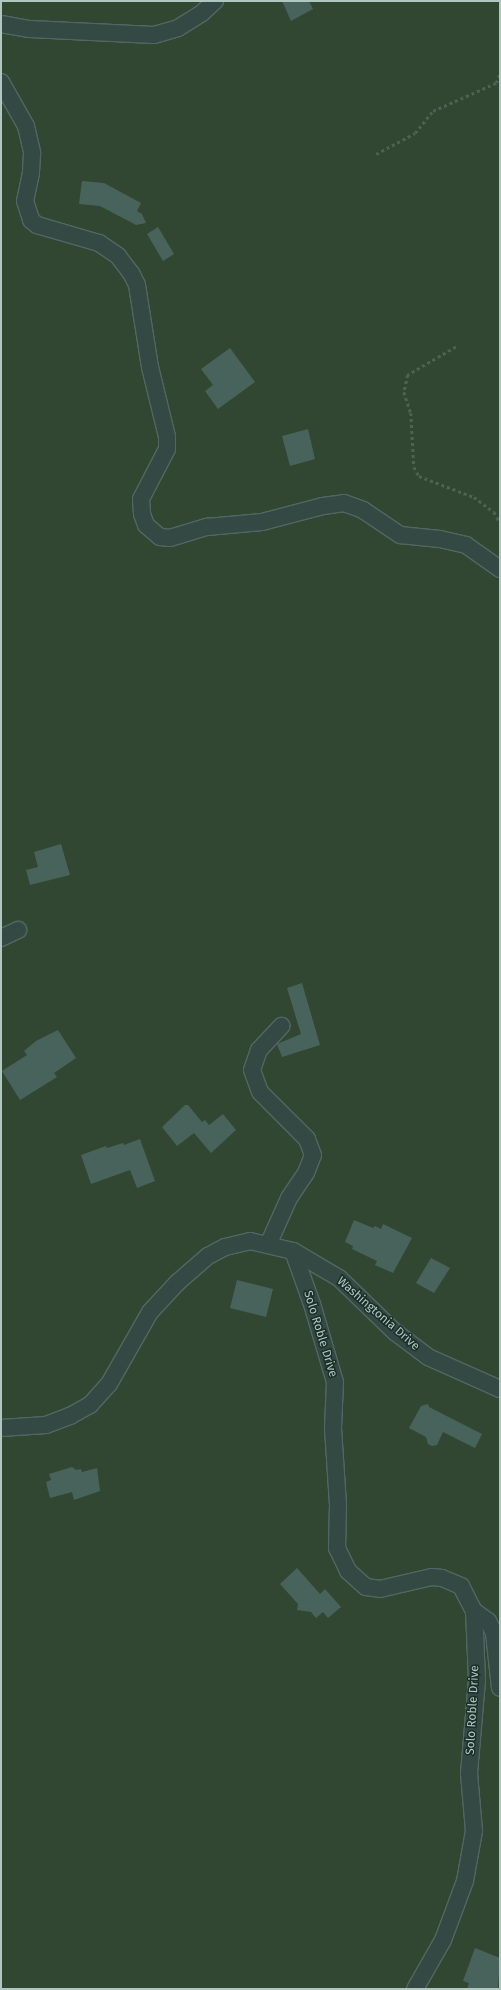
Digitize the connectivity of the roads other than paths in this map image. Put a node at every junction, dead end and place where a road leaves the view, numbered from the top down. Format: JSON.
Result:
{"nodes":[{"id":1,"x":215,"y":1,"type":"edge"},
{"id":2,"x":1,"y":24,"type":"edge"},
{"id":3,"x":1,"y":82,"type":"edge"},
{"id":4,"x":500,"y":570,"type":"edge"},
{"id":5,"x":18,"y":930,"type":"dead end"},
{"id":6,"x":1,"y":938,"type":"edge"},
{"id":7,"x":281,"y":1026,"type":"dead end"},
{"id":8,"x":268,"y":1245,"type":"junction"},
{"id":9,"x":292,"y":1251,"type":"junction"},
{"id":10,"x":500,"y":1389,"type":"edge"},
{"id":11,"x":1,"y":1428,"type":"edge"},
{"id":12,"x":474,"y":1611,"type":"junction"},
{"id":13,"x":500,"y":1688,"type":"edge"},
{"id":14,"x":415,"y":1989,"type":"edge"}],
"edges":[{"from":1,"to":2,"type":"street"},
{"from":3,"to":4,"type":"street"},
{"from":5,"to":6,"type":"street"},
{"from":7,"to":8,"type":"street"},
{"from":8,"to":9,"type":"street","name":"Washingtonia Drive"},
{"from":8,"to":11,"type":"street","name":"Washingtonia Drive"},
{"from":9,"to":10,"type":"street","name":"Washingtonia Drive"},
{"from":9,"to":12,"type":"street","name":"Solo Roble Drive"},
{"from":12,"to":13,"type":"street"},
{"from":12,"to":14,"type":"street","name":"Solo Roble Drive"}]}
